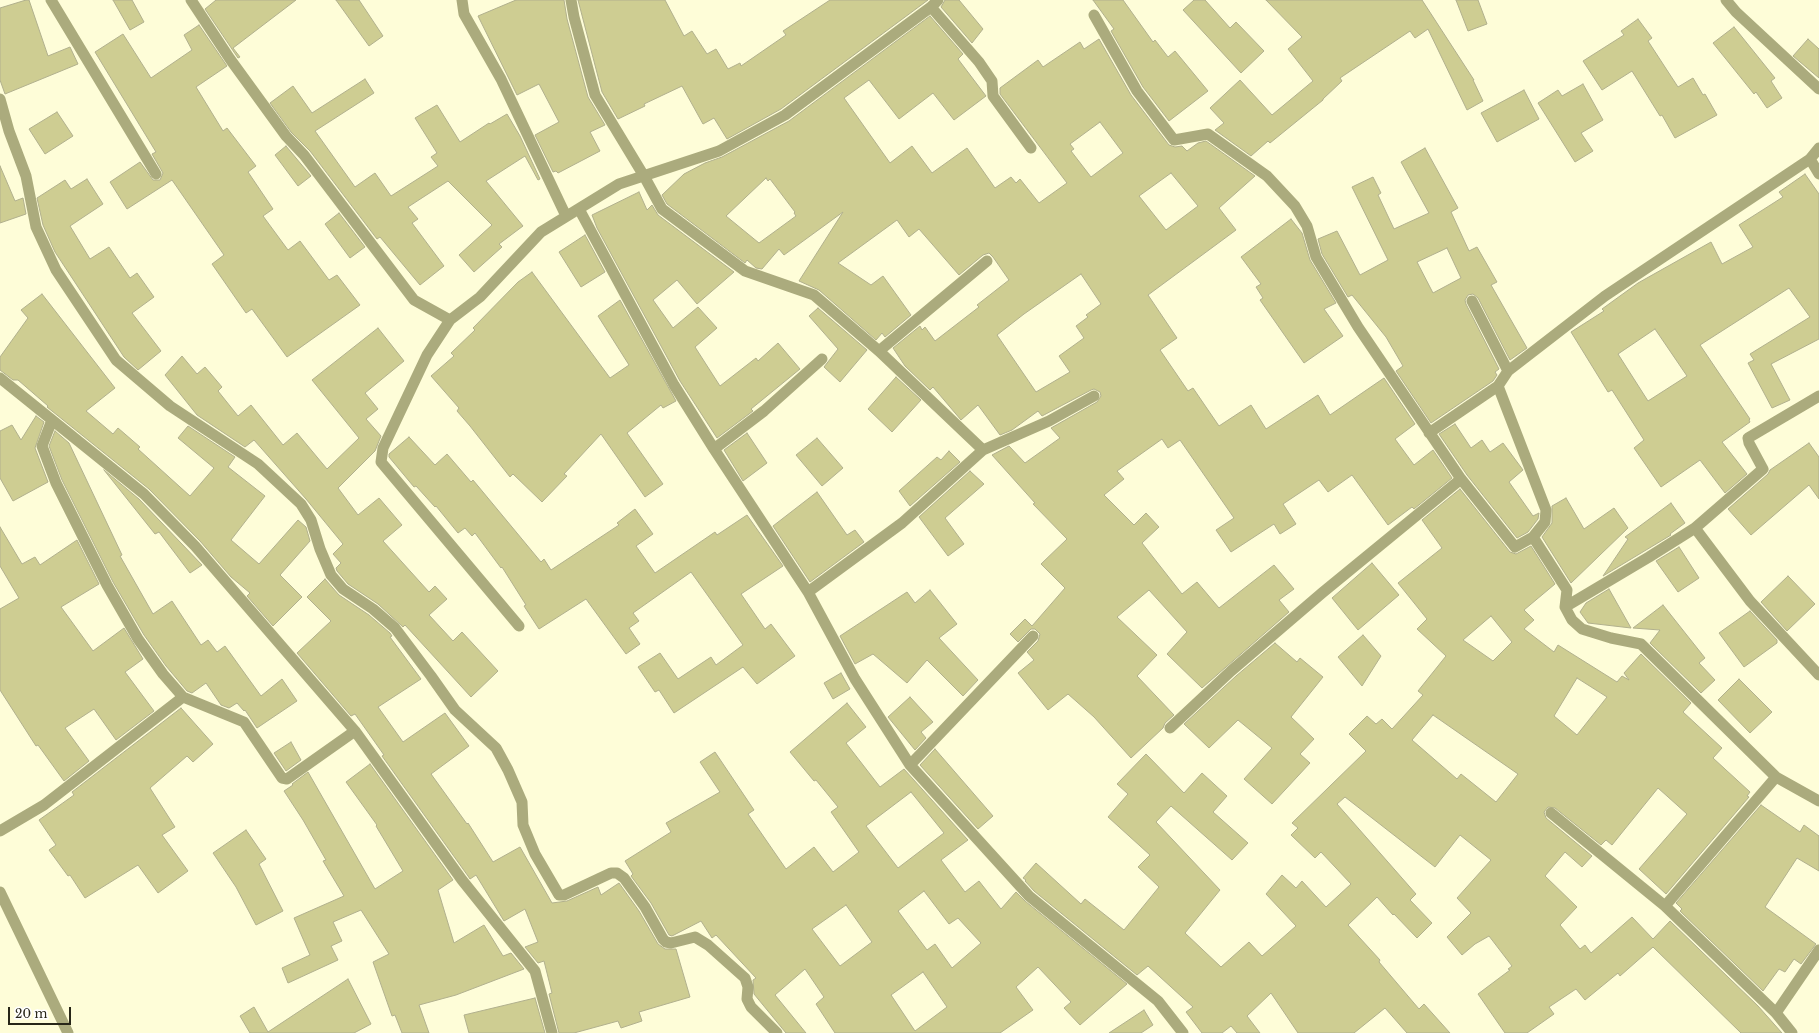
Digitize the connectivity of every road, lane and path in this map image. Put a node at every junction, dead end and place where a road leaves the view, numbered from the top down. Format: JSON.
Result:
{"nodes":[{"id":1,"x":51,"y":0,"type":"edge"},
{"id":2,"x":191,"y":0,"type":"edge"},
{"id":3,"x":462,"y":0,"type":"edge"},
{"id":4,"x":571,"y":0,"type":"edge"},
{"id":5,"x":1726,"y":0,"type":"edge"},
{"id":6,"x":935,"y":4,"type":"edge"},
{"id":7,"x":1094,"y":15,"type":"dead end"},
{"id":8,"x":1819,"y":89,"type":"edge"},
{"id":9,"x":0,"y":99,"type":"edge"},
{"id":10,"x":1031,"y":148,"type":"dead end"},
{"id":11,"x":1819,"y":148,"type":"edge"},
{"id":12,"x":1810,"y":159,"type":"junction"},
{"id":13,"x":156,"y":174,"type":"dead end"},
{"id":14,"x":1819,"y":174,"type":"edge"},
{"id":15,"x":644,"y":176,"type":"junction"},
{"id":16,"x":579,"y":209,"type":"junction"},
{"id":17,"x":566,"y":216,"type":"junction"},
{"id":18,"x":987,"y":261,"type":"dead end"},
{"id":19,"x":1472,"y":301,"type":"dead end"},
{"id":20,"x":450,"y":320,"type":"junction"},
{"id":21,"x":878,"y":351,"type":"junction"},
{"id":22,"x":822,"y":359,"type":"dead end"},
{"id":23,"x":1508,"y":371,"type":"junction"},
{"id":24,"x":0,"y":378,"type":"edge"},
{"id":25,"x":1498,"y":386,"type":"junction"},
{"id":26,"x":1094,"y":396,"type":"dead end"},
{"id":27,"x":1819,"y":396,"type":"edge"},
{"id":28,"x":52,"y":420,"type":"junction"},
{"id":29,"x":1429,"y":432,"type":"junction"},
{"id":30,"x":714,"y":448,"type":"junction"},
{"id":31,"x":983,"y":450,"type":"junction"},
{"id":32,"x":1461,"y":479,"type":"junction"},
{"id":33,"x":1694,"y":528,"type":"junction"},
{"id":34,"x":1533,"y":536,"type":"junction"},
{"id":35,"x":808,"y":592,"type":"junction"},
{"id":36,"x":1565,"y":607,"type":"junction"},
{"id":37,"x":519,"y":626,"type":"dead end"},
{"id":38,"x":1033,"y":636,"type":"dead end"},
{"id":39,"x":1819,"y":675,"type":"edge"},
{"id":40,"x":184,"y":697,"type":"junction"},
{"id":41,"x":1170,"y":728,"type":"dead end"},
{"id":42,"x":355,"y":731,"type":"junction"},
{"id":43,"x":910,"y":765,"type":"junction"},
{"id":44,"x":1776,"y":777,"type":"junction"},
{"id":45,"x":1819,"y":801,"type":"edge"},
{"id":46,"x":1551,"y":813,"type":"dead end"},
{"id":47,"x":0,"y":831,"type":"edge"},
{"id":48,"x":0,"y":892,"type":"edge"},
{"id":49,"x":1665,"y":906,"type":"junction"},
{"id":50,"x":1819,"y":950,"type":"edge"},
{"id":51,"x":1776,"y":1012,"type":"junction"},
{"id":52,"x":68,"y":1033,"type":"edge"},
{"id":53,"x":552,"y":1033,"type":"edge"},
{"id":54,"x":777,"y":1033,"type":"edge"},
{"id":55,"x":1183,"y":1033,"type":"edge"},
{"id":56,"x":1792,"y":1033,"type":"edge"}],
"edges":[{"from":1,"to":13,"type":"street"},
{"from":2,"to":20,"type":"street"},
{"from":3,"to":17,"type":"street"},
{"from":4,"to":15,"type":"street"},
{"from":5,"to":8,"type":"street"},
{"from":6,"to":10,"type":"street"},
{"from":6,"to":15,"type":"street"},
{"from":7,"to":29,"type":"street"},
{"from":9,"to":54,"type":"street"},
{"from":11,"to":12,"type":"street"},
{"from":12,"to":14,"type":"street"},
{"from":12,"to":23,"type":"street"},
{"from":15,"to":16,"type":"street"},
{"from":15,"to":21,"type":"street"},
{"from":16,"to":17,"type":"street"},
{"from":16,"to":30,"type":"street"},
{"from":17,"to":20,"type":"street"},
{"from":18,"to":21,"type":"street"},
{"from":19,"to":23,"type":"street"},
{"from":20,"to":37,"type":"street"},
{"from":21,"to":31,"type":"street"},
{"from":22,"to":30,"type":"street"},
{"from":23,"to":25,"type":"street"},
{"from":24,"to":28,"type":"street"},
{"from":25,"to":29,"type":"street"},
{"from":25,"to":34,"type":"street"},
{"from":26,"to":31,"type":"street"},
{"from":27,"to":33,"type":"street"},
{"from":28,"to":40,"type":"street"},
{"from":28,"to":42,"type":"street"},
{"from":29,"to":32,"type":"street"},
{"from":30,"to":35,"type":"street"},
{"from":31,"to":35,"type":"street"},
{"from":32,"to":34,"type":"street"},
{"from":32,"to":41,"type":"street"},
{"from":33,"to":36,"type":"street"},
{"from":33,"to":39,"type":"street"},
{"from":34,"to":36,"type":"street"},
{"from":35,"to":43,"type":"street"},
{"from":36,"to":44,"type":"street"},
{"from":38,"to":43,"type":"street"},
{"from":40,"to":42,"type":"street"},
{"from":40,"to":47,"type":"street"},
{"from":42,"to":53,"type":"street"},
{"from":43,"to":55,"type":"street"},
{"from":44,"to":45,"type":"street"},
{"from":44,"to":49,"type":"street"},
{"from":46,"to":49,"type":"street"},
{"from":48,"to":52,"type":"street"},
{"from":49,"to":51,"type":"street"},
{"from":50,"to":51,"type":"street"},
{"from":51,"to":56,"type":"street"}]}
